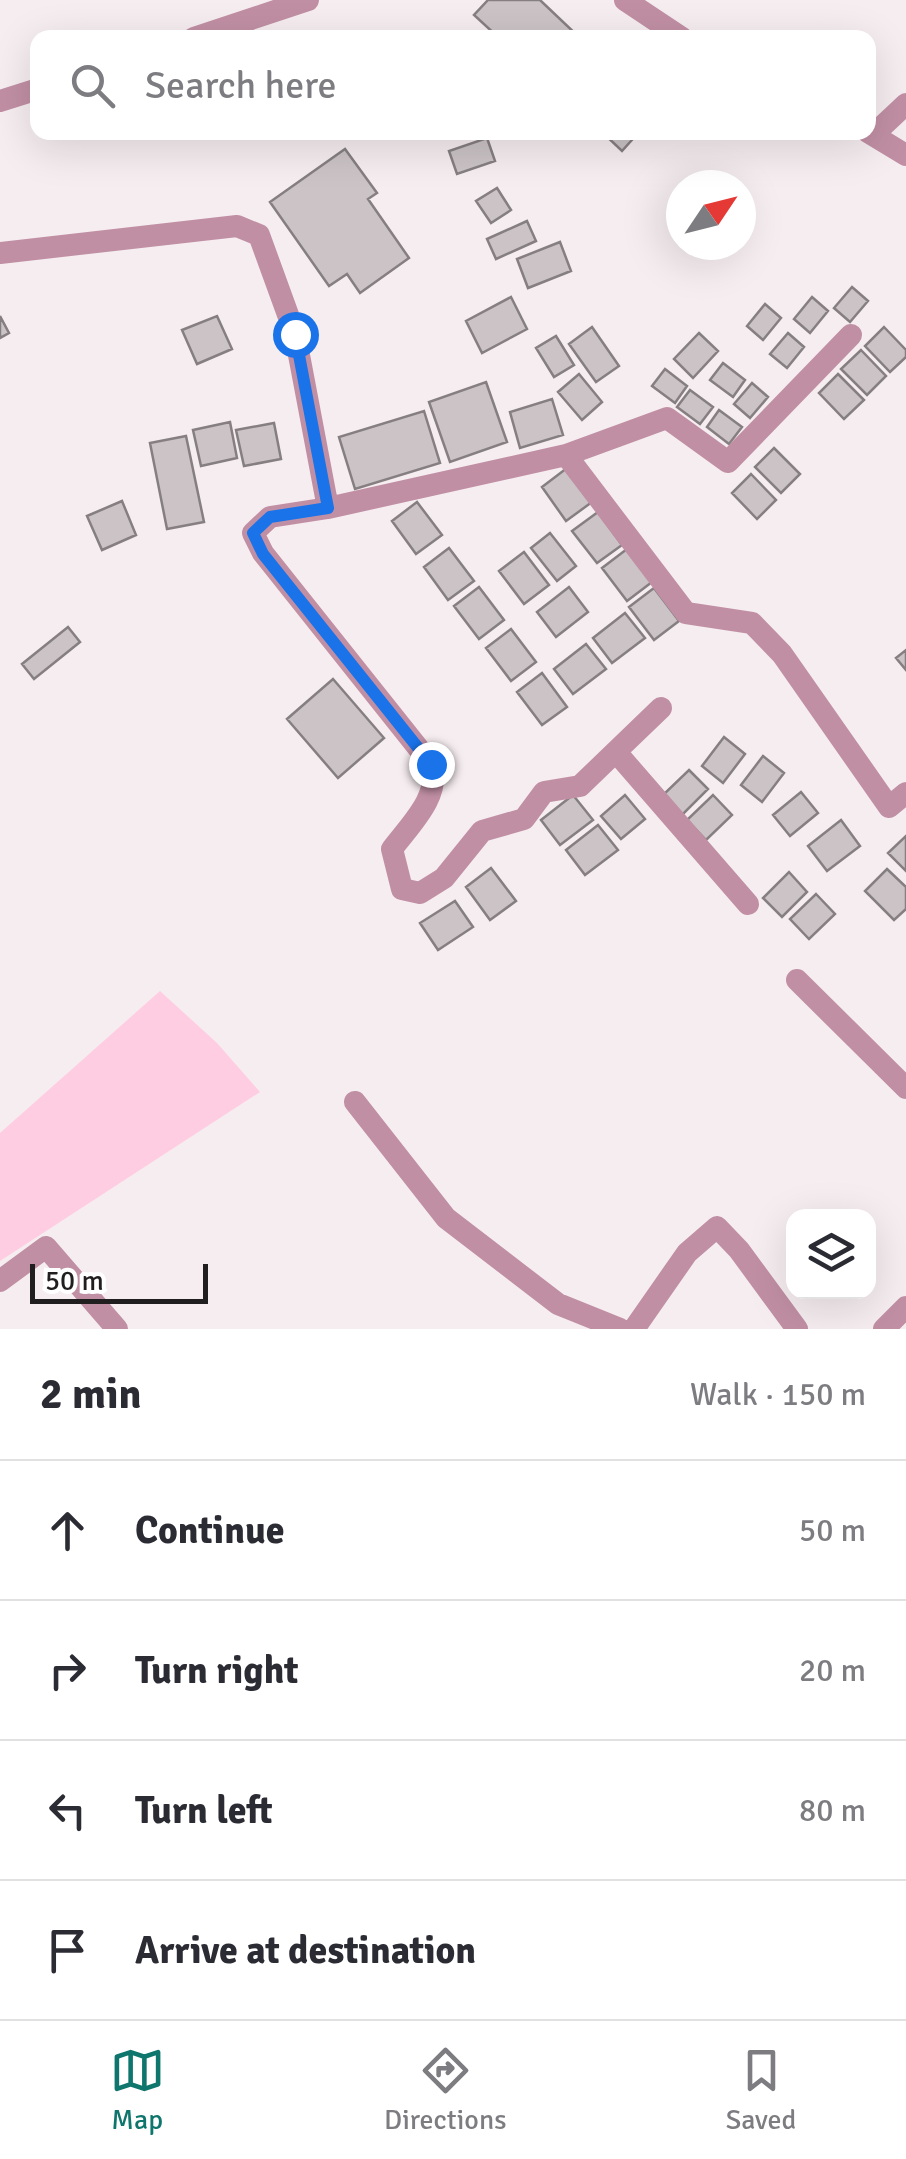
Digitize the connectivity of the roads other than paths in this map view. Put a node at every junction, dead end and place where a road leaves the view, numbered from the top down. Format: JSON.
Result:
{"nodes":[{"id":1,"x":308,"y":0,"type":"edge"},
{"id":2,"x":625,"y":0,"type":"edge"},
{"id":3,"x":218,"y":30,"type":"edge"},
{"id":4,"x":670,"y":30,"type":"edge"},
{"id":5,"x":30,"y":92,"type":"edge"},
{"id":6,"x":0,"y":101,"type":"edge"},
{"id":7,"x":906,"y":104,"type":"edge"},
{"id":8,"x":876,"y":130,"type":"edge"},
{"id":9,"x":876,"y":137,"type":"edge"},
{"id":10,"x":906,"y":155,"type":"edge"},
{"id":11,"x":0,"y":253,"type":"edge"},
{"id":12,"x":851,"y":335,"type":"dead end"},
{"id":13,"x":566,"y":455,"type":"junction"},
{"id":14,"x":328,"y":508,"type":"junction"},
{"id":15,"x":661,"y":708,"type":"dead end"},
{"id":16,"x":616,"y":752,"type":"junction"},
{"id":17,"x":906,"y":793,"type":"edge"},
{"id":18,"x":748,"y":904,"type":"dead end"},
{"id":19,"x":797,"y":980,"type":"dead end"},
{"id":20,"x":906,"y":1088,"type":"edge"},
{"id":21,"x":355,"y":1102,"type":"dead end"},
{"id":22,"x":0,"y":1281,"type":"edge"},
{"id":23,"x":906,"y":1307,"type":"edge"},
{"id":24,"x":117,"y":1329,"type":"edge"},
{"id":25,"x":620,"y":1329,"type":"edge"},
{"id":26,"x":634,"y":1329,"type":"edge"},
{"id":27,"x":797,"y":1329,"type":"edge"},
{"id":28,"x":884,"y":1329,"type":"edge"}],
"edges":[{"from":1,"to":3,"type":"street"},
{"from":2,"to":4,"type":"street"},
{"from":5,"to":6,"type":"street"},
{"from":7,"to":8,"type":"street"},
{"from":9,"to":10,"type":"street"},
{"from":11,"to":14,"type":"street"},
{"from":12,"to":13,"type":"street"},
{"from":13,"to":14,"type":"street"},
{"from":13,"to":17,"type":"street"},
{"from":14,"to":16,"type":"street"},
{"from":15,"to":16,"type":"street"},
{"from":16,"to":18,"type":"street"},
{"from":19,"to":20,"type":"street"},
{"from":21,"to":25,"type":"street"},
{"from":22,"to":24,"type":"street"},
{"from":23,"to":28,"type":"street"},
{"from":26,"to":27,"type":"street"}]}
